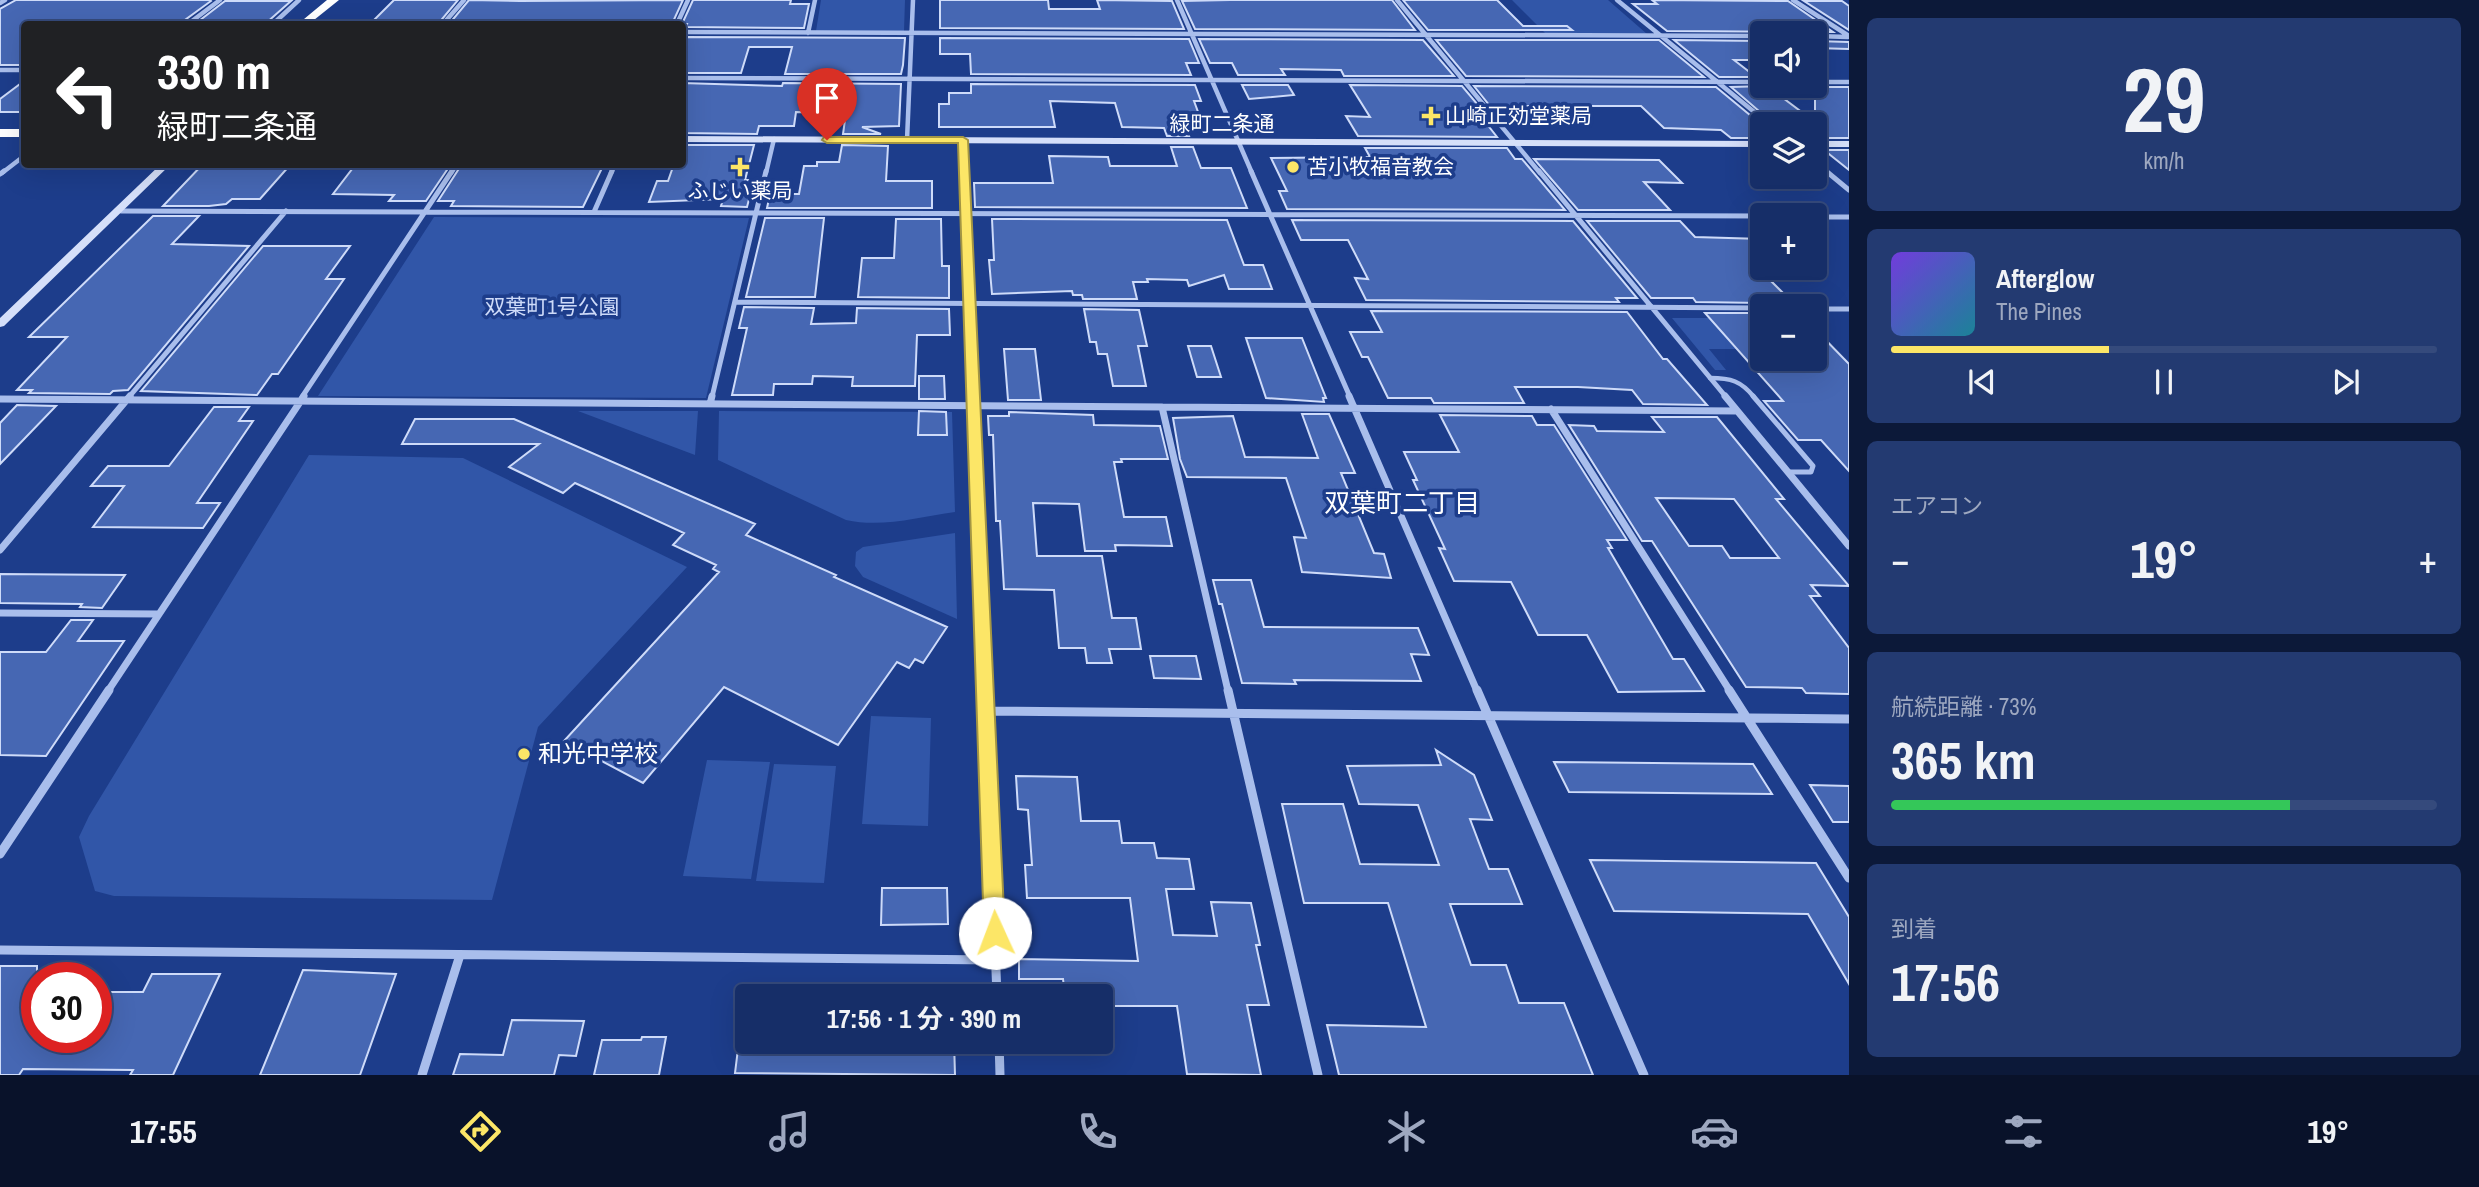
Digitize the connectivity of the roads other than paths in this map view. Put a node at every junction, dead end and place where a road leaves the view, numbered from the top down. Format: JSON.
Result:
{"nodes":[{"id":1,"x":5,"y":0,"type":"edge"},
{"id":2,"x":220,"y":0,"type":"edge"},
{"id":3,"x":299,"y":0,"type":"edge"},
{"id":4,"x":334,"y":0,"type":"edge"},
{"id":5,"x":346,"y":0,"type":"edge"},
{"id":6,"x":464,"y":0,"type":"edge"},
{"id":7,"x":688,"y":0,"type":"edge"},
{"id":8,"x":815,"y":0,"type":"edge"},
{"id":9,"x":913,"y":0,"type":"edge"},
{"id":10,"x":1177,"y":0,"type":"edge"},
{"id":11,"x":1397,"y":0,"type":"edge"},
{"id":12,"x":1617,"y":0,"type":"edge"},
{"id":13,"x":1793,"y":0,"type":"edge"},
{"id":14,"x":0,"y":3,"type":"edge"},
{"id":15,"x":192,"y":21,"type":"edge"},
{"id":16,"x":276,"y":21,"type":"edge"},
{"id":17,"x":307,"y":21,"type":"edge"},
{"id":18,"x":325,"y":21,"type":"edge"},
{"id":19,"x":446,"y":21,"type":"edge"},
{"id":20,"x":678,"y":21,"type":"edge"},
{"id":21,"x":686,"y":33,"type":"edge"},
{"id":22,"x":808,"y":33,"type":"junction"},
{"id":23,"x":911,"y":33,"type":"junction"},
{"id":24,"x":1192,"y":34,"type":"junction"},
{"id":25,"x":1426,"y":35,"type":"junction"},
{"id":26,"x":1660,"y":36,"type":"junction"},
{"id":27,"x":1750,"y":36,"type":"edge"},
{"id":28,"x":1827,"y":36,"type":"edge"},
{"id":29,"x":1849,"y":36,"type":"edge"},
{"id":30,"x":0,"y":70,"type":"edge"},
{"id":31,"x":21,"y":70,"type":"edge"},
{"id":32,"x":686,"y":78,"type":"edge"},
{"id":33,"x":909,"y":78,"type":"junction"},
{"id":34,"x":1211,"y":80,"type":"junction"},
{"id":35,"x":1463,"y":80,"type":"junction"},
{"id":36,"x":1716,"y":82,"type":"junction"},
{"id":37,"x":1750,"y":82,"type":"edge"},
{"id":38,"x":1827,"y":82,"type":"edge"},
{"id":39,"x":1849,"y":82,"type":"edge"},
{"id":40,"x":1754,"y":112,"type":"edge"},
{"id":41,"x":0,"y":133,"type":"edge"},
{"id":42,"x":21,"y":133,"type":"edge"},
{"id":43,"x":686,"y":139,"type":"edge"},
{"id":44,"x":774,"y":139,"type":"junction"},
{"id":45,"x":907,"y":140,"type":"junction"},
{"id":46,"x":963,"y":140,"type":"junction"},
{"id":47,"x":0,"y":142,"type":"edge"},
{"id":48,"x":21,"y":142,"type":"edge"},
{"id":49,"x":1238,"y":142,"type":"junction"},
{"id":50,"x":1515,"y":143,"type":"junction"},
{"id":51,"x":1750,"y":144,"type":"edge"},
{"id":52,"x":1827,"y":144,"type":"edge"},
{"id":53,"x":1849,"y":144,"type":"edge"},
{"id":54,"x":21,"y":158,"type":"edge"},
{"id":55,"x":163,"y":168,"type":"edge"},
{"id":56,"x":454,"y":168,"type":"edge"},
{"id":57,"x":613,"y":168,"type":"edge"},
{"id":58,"x":1827,"y":172,"type":"edge"},
{"id":59,"x":0,"y":174,"type":"edge"},
{"id":60,"x":1849,"y":190,"type":"edge"},
{"id":61,"x":121,"y":211,"type":"junction"},
{"id":62,"x":286,"y":211,"type":"junction"},
{"id":63,"x":426,"y":212,"type":"junction"},
{"id":64,"x":594,"y":212,"type":"junction"},
{"id":65,"x":756,"y":213,"type":"junction"},
{"id":66,"x":966,"y":214,"type":"junction"},
{"id":67,"x":1270,"y":215,"type":"junction"},
{"id":68,"x":1576,"y":216,"type":"junction"},
{"id":69,"x":1750,"y":216,"type":"edge"},
{"id":70,"x":1827,"y":217,"type":"edge"},
{"id":71,"x":1849,"y":217,"type":"edge"},
{"id":72,"x":734,"y":302,"type":"junction"},
{"id":73,"x":970,"y":304,"type":"junction"},
{"id":74,"x":1310,"y":306,"type":"junction"},
{"id":75,"x":1652,"y":308,"type":"junction"},
{"id":76,"x":1750,"y":308,"type":"edge"},
{"id":77,"x":1827,"y":309,"type":"edge"},
{"id":78,"x":1849,"y":309,"type":"edge"},
{"id":79,"x":0,"y":324,"type":"edge"},
{"id":80,"x":1710,"y":378,"type":"junction"},
{"id":81,"x":0,"y":399,"type":"edge"},
{"id":82,"x":126,"y":400,"type":"junction"},
{"id":83,"x":300,"y":401,"type":"junction"},
{"id":84,"x":710,"y":404,"type":"junction"},
{"id":85,"x":974,"y":406,"type":"junction"},
{"id":86,"x":1162,"y":407,"type":"junction"},
{"id":87,"x":1354,"y":408,"type":"junction"},
{"id":88,"x":1551,"y":410,"type":"junction"},
{"id":89,"x":1737,"y":411,"type":"junction"},
{"id":90,"x":1788,"y":472,"type":"junction"},
{"id":91,"x":1849,"y":546,"type":"edge"},
{"id":92,"x":0,"y":550,"type":"edge"},
{"id":93,"x":0,"y":613,"type":"edge"},
{"id":94,"x":159,"y":614,"type":"junction"},
{"id":95,"x":986,"y":711,"type":"junction"},
{"id":96,"x":1233,"y":713,"type":"junction"},
{"id":97,"x":1488,"y":716,"type":"junction"},
{"id":98,"x":1747,"y":718,"type":"junction"},
{"id":99,"x":1849,"y":719,"type":"edge"},
{"id":100,"x":0,"y":854,"type":"edge"},
{"id":101,"x":1849,"y":878,"type":"edge"},
{"id":102,"x":0,"y":950,"type":"edge"},
{"id":103,"x":460,"y":955,"type":"junction"},
{"id":104,"x":996,"y":960,"type":"junction"},
{"id":105,"x":997,"y":984,"type":"edge"},
{"id":106,"x":999,"y":1054,"type":"edge"},
{"id":107,"x":422,"y":1075,"type":"edge"},
{"id":108,"x":1000,"y":1075,"type":"edge"},
{"id":109,"x":1318,"y":1075,"type":"edge"},
{"id":110,"x":1644,"y":1075,"type":"edge"}],
"edges":[{"from":1,"to":14,"type":"street"},
{"from":2,"to":15,"type":"street"},
{"from":3,"to":16,"type":"street"},
{"from":4,"to":17,"type":"highway"},
{"from":5,"to":18,"type":"highway"},
{"from":6,"to":19,"type":"street"},
{"from":7,"to":20,"type":"street"},
{"from":8,"to":22,"type":"street"},
{"from":9,"to":23,"type":"street"},
{"from":10,"to":24,"type":"street"},
{"from":11,"to":25,"type":"street"},
{"from":12,"to":26,"type":"street"},
{"from":13,"to":29,"type":"street"},
{"from":21,"to":22,"type":"street"},
{"from":22,"to":23,"type":"street"},
{"from":23,"to":24,"type":"street"},
{"from":23,"to":33,"type":"street"},
{"from":24,"to":25,"type":"street"},
{"from":24,"to":34,"type":"street"},
{"from":25,"to":26,"type":"street"},
{"from":25,"to":35,"type":"street"},
{"from":26,"to":27,"type":"street"},
{"from":26,"to":36,"type":"street"},
{"from":28,"to":29,"type":"street"},
{"from":30,"to":31,"type":"street"},
{"from":32,"to":33,"type":"street"},
{"from":33,"to":34,"type":"street"},
{"from":33,"to":45,"type":"street"},
{"from":34,"to":35,"type":"street"},
{"from":34,"to":49,"type":"street"},
{"from":35,"to":36,"type":"street"},
{"from":35,"to":50,"type":"street"},
{"from":36,"to":37,"type":"street"},
{"from":36,"to":40,"type":"street"},
{"from":38,"to":39,"type":"street"},
{"from":41,"to":42,"type":"highway"},
{"from":43,"to":44,"type":"street","name":"緑町二条通"},
{"from":44,"to":45,"type":"street","name":"緑町二条通"},
{"from":44,"to":65,"type":"street"},
{"from":45,"to":46,"type":"street","name":"緑町二条通"},
{"from":46,"to":49,"type":"street","name":"緑町二条通"},
{"from":46,"to":66,"type":"street"},
{"from":47,"to":48,"type":"highway"},
{"from":49,"to":50,"type":"street","name":"緑町二条通"},
{"from":49,"to":67,"type":"street"},
{"from":50,"to":51,"type":"street","name":"緑町二条通"},
{"from":50,"to":68,"type":"street"},
{"from":52,"to":53,"type":"street"},
{"from":54,"to":59,"type":"street"},
{"from":55,"to":61,"type":"street"},
{"from":56,"to":63,"type":"street"},
{"from":57,"to":64,"type":"street"},
{"from":58,"to":60,"type":"street"},
{"from":61,"to":62,"type":"street"},
{"from":61,"to":79,"type":"street"},
{"from":62,"to":63,"type":"street"},
{"from":62,"to":82,"type":"street"},
{"from":63,"to":64,"type":"street"},
{"from":63,"to":83,"type":"street"},
{"from":64,"to":65,"type":"street"},
{"from":65,"to":66,"type":"street"},
{"from":65,"to":72,"type":"street"},
{"from":66,"to":67,"type":"street"},
{"from":66,"to":73,"type":"street"},
{"from":67,"to":68,"type":"street"},
{"from":67,"to":74,"type":"street"},
{"from":68,"to":69,"type":"street"},
{"from":68,"to":75,"type":"street"},
{"from":70,"to":71,"type":"street"},
{"from":72,"to":73,"type":"street"},
{"from":72,"to":84,"type":"street"},
{"from":73,"to":74,"type":"street"},
{"from":73,"to":85,"type":"street"},
{"from":74,"to":75,"type":"street"},
{"from":74,"to":87,"type":"street"},
{"from":75,"to":76,"type":"street"},
{"from":75,"to":80,"type":"street"},
{"from":77,"to":78,"type":"street"},
{"from":80,"to":89,"type":"street"},
{"from":80,"to":90,"type":"lane"},
{"from":81,"to":82,"type":"street"},
{"from":82,"to":83,"type":"street"},
{"from":82,"to":92,"type":"street"},
{"from":83,"to":84,"type":"street"},
{"from":83,"to":94,"type":"street"},
{"from":84,"to":85,"type":"street"},
{"from":85,"to":86,"type":"street"},
{"from":85,"to":95,"type":"street"},
{"from":86,"to":87,"type":"street"},
{"from":86,"to":96,"type":"street"},
{"from":87,"to":88,"type":"street"},
{"from":87,"to":97,"type":"street"},
{"from":88,"to":89,"type":"street"},
{"from":88,"to":98,"type":"street"},
{"from":89,"to":90,"type":"street"},
{"from":90,"to":91,"type":"street"},
{"from":93,"to":94,"type":"street"},
{"from":94,"to":100,"type":"street"},
{"from":95,"to":96,"type":"street"},
{"from":95,"to":104,"type":"street"},
{"from":96,"to":97,"type":"street"},
{"from":96,"to":109,"type":"street"},
{"from":97,"to":98,"type":"street"},
{"from":97,"to":110,"type":"street"},
{"from":98,"to":99,"type":"street"},
{"from":98,"to":101,"type":"street"},
{"from":102,"to":103,"type":"street"},
{"from":103,"to":104,"type":"street"},
{"from":103,"to":107,"type":"street"},
{"from":104,"to":105,"type":"street"},
{"from":106,"to":108,"type":"street"}]}
